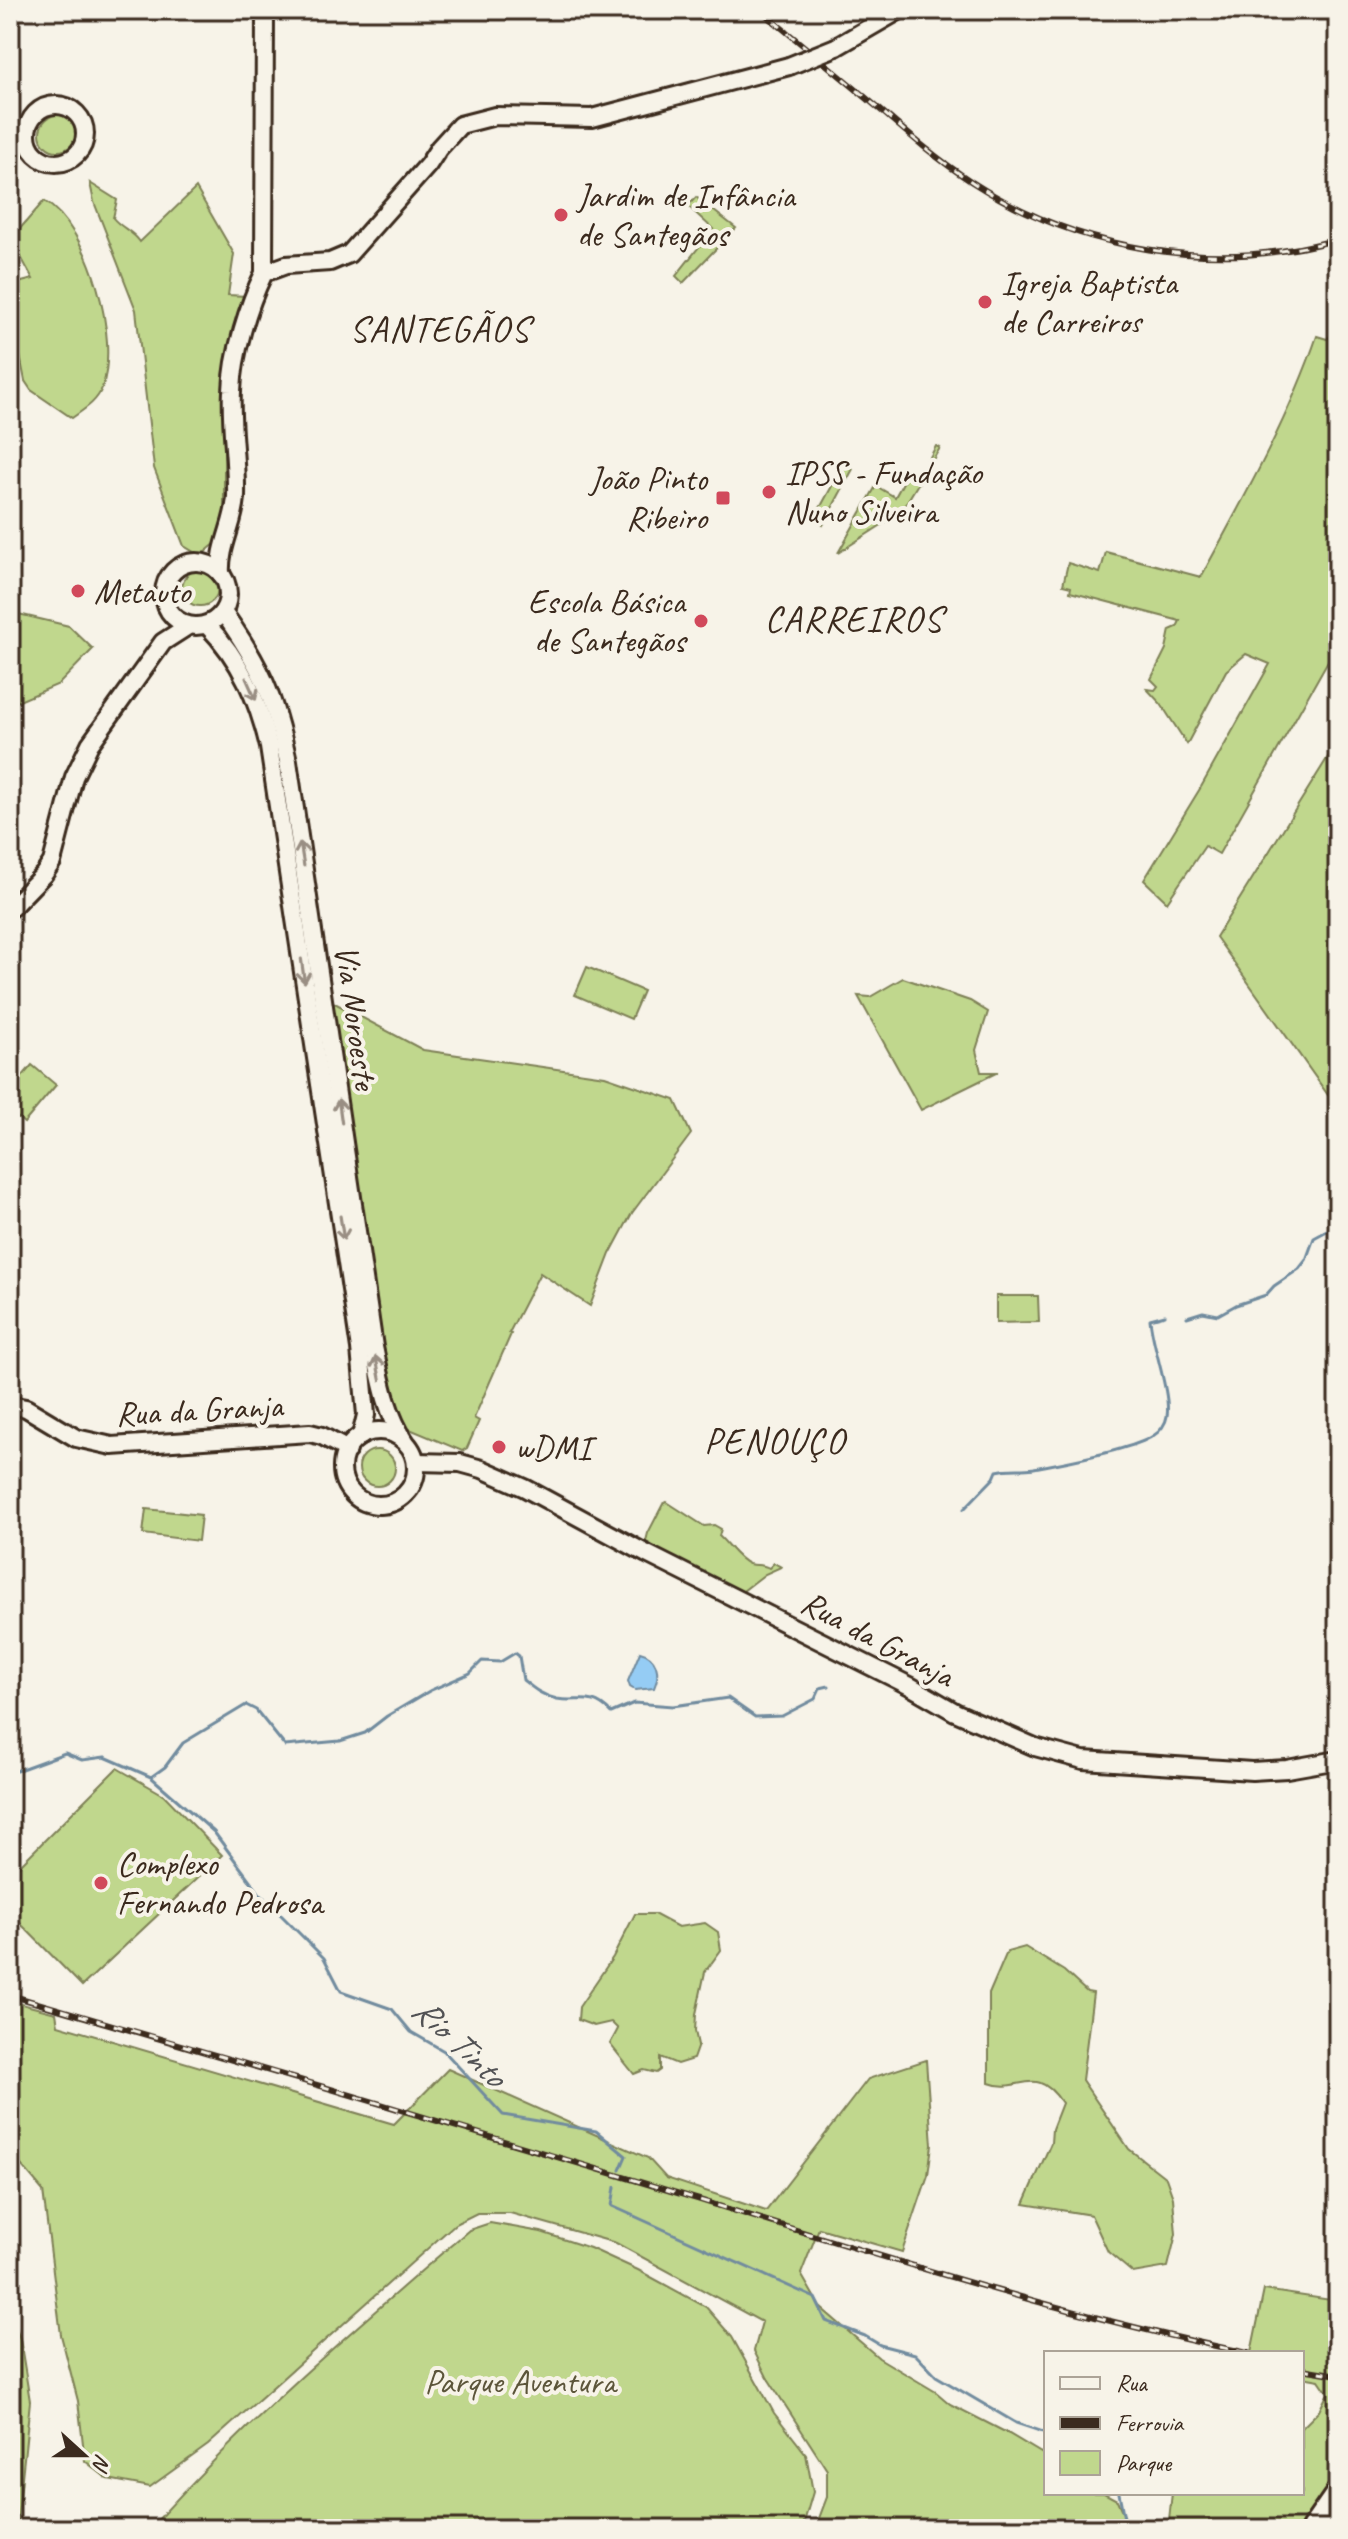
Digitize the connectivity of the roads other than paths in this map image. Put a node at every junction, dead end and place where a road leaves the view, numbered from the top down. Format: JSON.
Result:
{"nodes":[{"id":1,"x":265,"y":10,"type":"edge"},
{"id":2,"x":900,"y":10,"type":"edge"},
{"id":3,"x":264,"y":273,"type":"junction"},
{"id":4,"x":224,"y":544,"type":"junction"},
{"id":5,"x":201,"y":562,"type":"junction"},
{"id":6,"x":221,"y":574,"type":"junction"},
{"id":7,"x":168,"y":612,"type":"junction"},
{"id":8,"x":223,"y":612,"type":"junction"},
{"id":9,"x":207,"y":625,"type":"junction"},
{"id":10,"x":188,"y":626,"type":"junction"},
{"id":11,"x":163,"y":642,"type":"junction"},
{"id":12,"x":10,"y":909,"type":"edge"},
{"id":13,"x":10,"y":1405,"type":"edge"},
{"id":14,"x":361,"y":1436,"type":"junction"},
{"id":15,"x":405,"y":1441,"type":"junction"},
{"id":16,"x":348,"y":1450,"type":"junction"},
{"id":17,"x":416,"y":1462,"type":"junction"},
{"id":18,"x":1338,"y":1760,"type":"edge"},
{"id":19,"x":1338,"y":2493,"type":"edge"},
{"id":20,"x":1313,"y":2529,"type":"edge"}],
"edges":[{"from":1,"to":3,"type":"street"},
{"from":2,"to":3,"type":"street","bridge":true},
{"from":3,"to":4,"type":"street"},
{"from":4,"to":5,"type":"street"},
{"from":4,"to":6,"type":"street"},
{"from":5,"to":6,"type":"street"},
{"from":5,"to":7,"type":"street"},
{"from":6,"to":8,"type":"street"},
{"from":7,"to":10,"type":"street"},
{"from":7,"to":11,"type":"street"},
{"from":8,"to":9,"type":"street"},
{"from":15,"to":8,"type":"street","name":"Via Noroeste","one_way":true},
{"from":9,"to":10,"type":"street"},
{"from":9,"to":14,"type":"street","name":"Via Noroeste","one_way":true},
{"from":10,"to":11,"type":"street"},
{"from":11,"to":12,"type":"street"},
{"from":13,"to":16,"type":"street","name":"Rua da Granja"},
{"from":14,"to":15,"type":"street"},
{"from":14,"to":16,"type":"street"},
{"from":15,"to":17,"type":"street"},
{"from":16,"to":17,"type":"street"},
{"from":17,"to":18,"type":"street","name":"Rua da Granja"},
{"from":19,"to":20,"type":"highway"}]}
